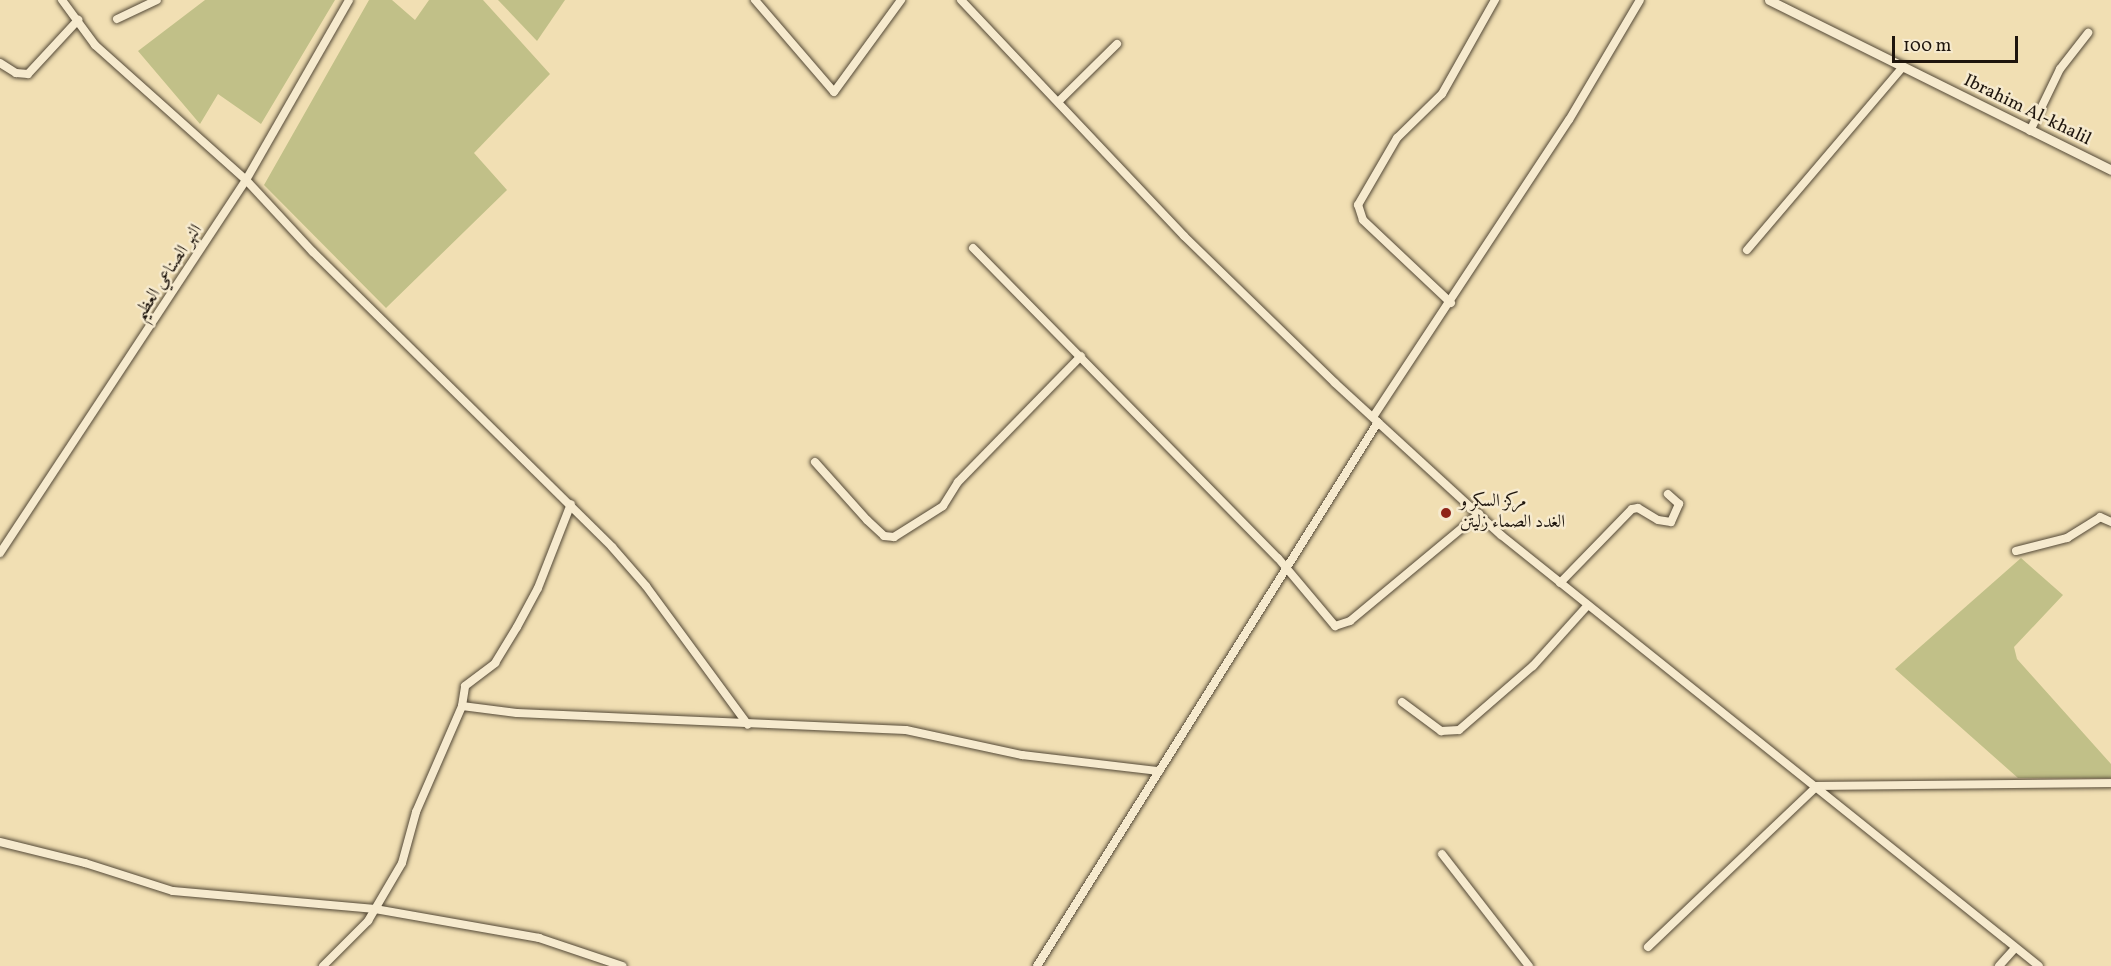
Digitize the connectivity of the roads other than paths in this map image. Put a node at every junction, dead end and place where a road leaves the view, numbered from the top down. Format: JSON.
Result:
{"nodes":[{"id":1,"x":62,"y":0,"type":"edge"},
{"id":2,"x":157,"y":0,"type":"edge"},
{"id":3,"x":349,"y":0,"type":"edge"},
{"id":4,"x":755,"y":0,"type":"edge"},
{"id":5,"x":901,"y":0,"type":"edge"},
{"id":6,"x":961,"y":0,"type":"edge"},
{"id":7,"x":1495,"y":0,"type":"edge"},
{"id":8,"x":1640,"y":0,"type":"edge"},
{"id":9,"x":1769,"y":0,"type":"edge"},
{"id":10,"x":117,"y":19,"type":"dead end"},
{"id":11,"x":78,"y":20,"type":"junction"},
{"id":12,"x":2088,"y":33,"type":"dead end"},
{"id":13,"x":1117,"y":44,"type":"dead end"},
{"id":14,"x":0,"y":63,"type":"edge"},
{"id":15,"x":1900,"y":69,"type":"junction"},
{"id":16,"x":1060,"y":100,"type":"junction"},
{"id":17,"x":2030,"y":131,"type":"junction"},
{"id":18,"x":2111,"y":170,"type":"edge"},
{"id":19,"x":246,"y":180,"type":"junction"},
{"id":20,"x":973,"y":248,"type":"dead end"},
{"id":21,"x":1748,"y":250,"type":"dead end"},
{"id":22,"x":1451,"y":303,"type":"junction"},
{"id":23,"x":1080,"y":356,"type":"junction"},
{"id":24,"x":1375,"y":419,"type":"junction"},
{"id":25,"x":815,"y":462,"type":"dead end"},
{"id":26,"x":1668,"y":494,"type":"dead end"},
{"id":27,"x":570,"y":504,"type":"junction"},
{"id":28,"x":1479,"y":514,"type":"junction"},
{"id":29,"x":2111,"y":522,"type":"edge"},
{"id":30,"x":2016,"y":551,"type":"dead end"},
{"id":31,"x":0,"y":553,"type":"edge"},
{"id":32,"x":1285,"y":567,"type":"junction"},
{"id":33,"x":1560,"y":583,"type":"junction"},
{"id":34,"x":1588,"y":605,"type":"junction"},
{"id":35,"x":1402,"y":702,"type":"dead end"},
{"id":36,"x":462,"y":706,"type":"junction"},
{"id":37,"x":748,"y":725,"type":"junction"},
{"id":38,"x":1159,"y":771,"type":"junction"},
{"id":39,"x":2111,"y":783,"type":"edge"},
{"id":40,"x":1817,"y":786,"type":"junction"},
{"id":41,"x":0,"y":842,"type":"edge"},
{"id":42,"x":1442,"y":854,"type":"dead end"},
{"id":43,"x":375,"y":909,"type":"junction"},
{"id":44,"x":1648,"y":947,"type":"dead end"},
{"id":45,"x":2015,"y":948,"type":"junction"},
{"id":46,"x":323,"y":966,"type":"edge"},
{"id":47,"x":622,"y":966,"type":"edge"},
{"id":48,"x":1037,"y":966,"type":"edge"},
{"id":49,"x":1529,"y":966,"type":"edge"},
{"id":50,"x":1999,"y":966,"type":"edge"},
{"id":51,"x":2039,"y":966,"type":"edge"}],
"edges":[{"from":1,"to":11,"type":"street"},
{"from":2,"to":10,"type":"street"},
{"from":3,"to":19,"type":"street","name":"النهر الصناعي العظيم"},
{"from":4,"to":5,"type":"street"},
{"from":6,"to":16,"type":"street"},
{"from":7,"to":22,"type":"street"},
{"from":8,"to":22,"type":"street"},
{"from":9,"to":15,"type":"street","name":"Ibrahim Al-khalil"},
{"from":11,"to":14,"type":"street"},
{"from":11,"to":19,"type":"street"},
{"from":12,"to":17,"type":"street"},
{"from":13,"to":16,"type":"street"},
{"from":15,"to":17,"type":"street","name":"Ibrahim Al-khalil"},
{"from":15,"to":21,"type":"street"},
{"from":16,"to":24,"type":"street"},
{"from":17,"to":18,"type":"street","name":"Ibrahim Al-khalil"},
{"from":19,"to":27,"type":"street"},
{"from":19,"to":31,"type":"street","name":"النهر الصناعي العظيم"},
{"from":20,"to":23,"type":"street"},
{"from":22,"to":24,"type":"street"},
{"from":23,"to":25,"type":"street"},
{"from":23,"to":32,"type":"street"},
{"from":24,"to":28,"type":"street"},
{"from":24,"to":32,"type":"street"},
{"from":26,"to":33,"type":"street"},
{"from":27,"to":36,"type":"street"},
{"from":27,"to":37,"type":"street"},
{"from":28,"to":32,"type":"street"},
{"from":28,"to":33,"type":"street"},
{"from":29,"to":30,"type":"street"},
{"from":32,"to":38,"type":"street"},
{"from":33,"to":34,"type":"street"},
{"from":34,"to":35,"type":"street"},
{"from":34,"to":40,"type":"street"},
{"from":36,"to":37,"type":"street"},
{"from":36,"to":43,"type":"street"},
{"from":37,"to":38,"type":"street"},
{"from":38,"to":48,"type":"street"},
{"from":39,"to":40,"type":"street"},
{"from":40,"to":44,"type":"street"},
{"from":40,"to":45,"type":"street"},
{"from":41,"to":43,"type":"street"},
{"from":42,"to":49,"type":"street"},
{"from":43,"to":46,"type":"street"},
{"from":43,"to":47,"type":"street"},
{"from":45,"to":50,"type":"street"},
{"from":45,"to":51,"type":"street"}]}
